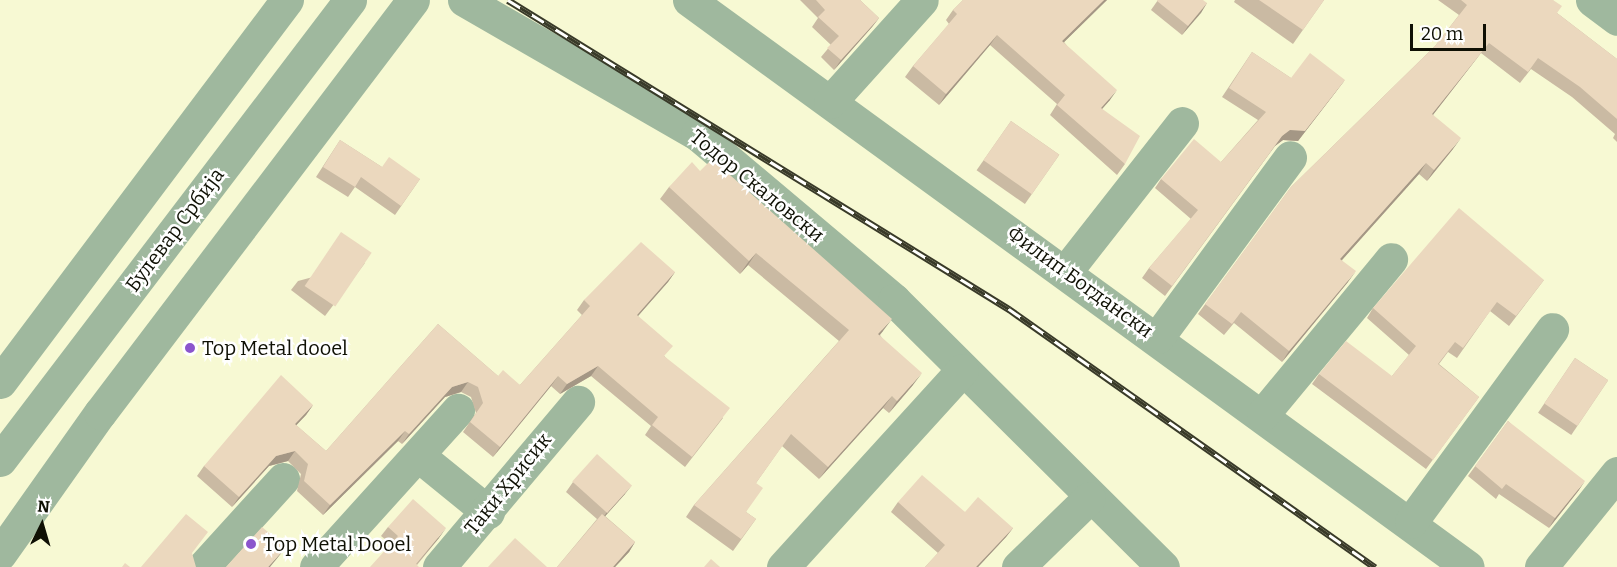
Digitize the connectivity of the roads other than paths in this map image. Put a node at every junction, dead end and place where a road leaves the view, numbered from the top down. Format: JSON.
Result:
{"nodes":[{"id":1,"x":287,"y":0,"type":"edge"},
{"id":2,"x":351,"y":0,"type":"edge"},
{"id":3,"x":413,"y":0,"type":"edge"},
{"id":4,"x":464,"y":0,"type":"edge"},
{"id":5,"x":689,"y":0,"type":"edge"},
{"id":6,"x":922,"y":0,"type":"edge"},
{"id":7,"x":1592,"y":0,"type":"edge"},
{"id":8,"x":1617,"y":19,"type":"edge"},
{"id":9,"x":830,"y":102,"type":"junction"},
{"id":10,"x":1182,"y":123,"type":"dead end"},
{"id":11,"x":1290,"y":157,"type":"dead end"},
{"id":12,"x":1391,"y":259,"type":"dead end"},
{"id":13,"x":1065,"y":271,"type":"junction"},
{"id":14,"x":1552,"y":329,"type":"dead end"},
{"id":15,"x":1158,"y":338,"type":"junction"},
{"id":16,"x":962,"y":370,"type":"junction"},
{"id":17,"x":0,"y":382,"type":"edge"},
{"id":18,"x":578,"y":402,"type":"dead end"},
{"id":19,"x":458,"y":410,"type":"dead end"},
{"id":20,"x":1263,"y":414,"type":"junction"},
{"id":21,"x":419,"y":456,"type":"junction"},
{"id":22,"x":0,"y":460,"type":"edge"},
{"id":23,"x":1617,"y":473,"type":"edge"},
{"id":24,"x":283,"y":479,"type":"dead end"},
{"id":25,"x":1089,"y":498,"type":"junction"},
{"id":26,"x":488,"y":512,"type":"junction"},
{"id":27,"x":1411,"y":522,"type":"junction"},
{"id":28,"x":0,"y":554,"type":"edge"},
{"id":29,"x":203,"y":567,"type":"edge"},
{"id":30,"x":316,"y":567,"type":"edge"},
{"id":31,"x":439,"y":567,"type":"edge"},
{"id":32,"x":783,"y":567,"type":"edge"},
{"id":33,"x":1018,"y":567,"type":"edge"},
{"id":34,"x":1163,"y":567,"type":"edge"},
{"id":35,"x":1468,"y":567,"type":"edge"},
{"id":36,"x":1541,"y":567,"type":"edge"}],
"edges":[{"from":1,"to":17,"type":"street"},
{"from":2,"to":22,"type":"street","name":"Булевар Србија"},
{"from":3,"to":28,"type":"street"},
{"from":4,"to":16,"type":"street","name":"Тодор Скаловски"},
{"from":5,"to":9,"type":"street","name":"Филип Богдански"},
{"from":6,"to":9,"type":"street"},
{"from":7,"to":8,"type":"street"},
{"from":9,"to":13,"type":"street","name":"Филип Богдански"},
{"from":10,"to":13,"type":"street"},
{"from":11,"to":15,"type":"street"},
{"from":12,"to":20,"type":"street"},
{"from":13,"to":15,"type":"street","name":"Филип Богдански"},
{"from":14,"to":27,"type":"street"},
{"from":15,"to":20,"type":"street","name":"Филип Богдански"},
{"from":16,"to":25,"type":"street","name":"Тодор Скаловски"},
{"from":16,"to":32,"type":"street"},
{"from":18,"to":26,"type":"street","name":"Таки Хрисик"},
{"from":19,"to":21,"type":"street"},
{"from":20,"to":27,"type":"street","name":"Филип Богдански"},
{"from":21,"to":26,"type":"street"},
{"from":21,"to":30,"type":"street"},
{"from":23,"to":36,"type":"street"},
{"from":24,"to":29,"type":"street"},
{"from":25,"to":33,"type":"street"},
{"from":25,"to":34,"type":"street","name":"Тодор Скаловски"},
{"from":26,"to":31,"type":"street","name":"Таки Хрисик"},
{"from":27,"to":35,"type":"street","name":"Филип Богдански"}]}
